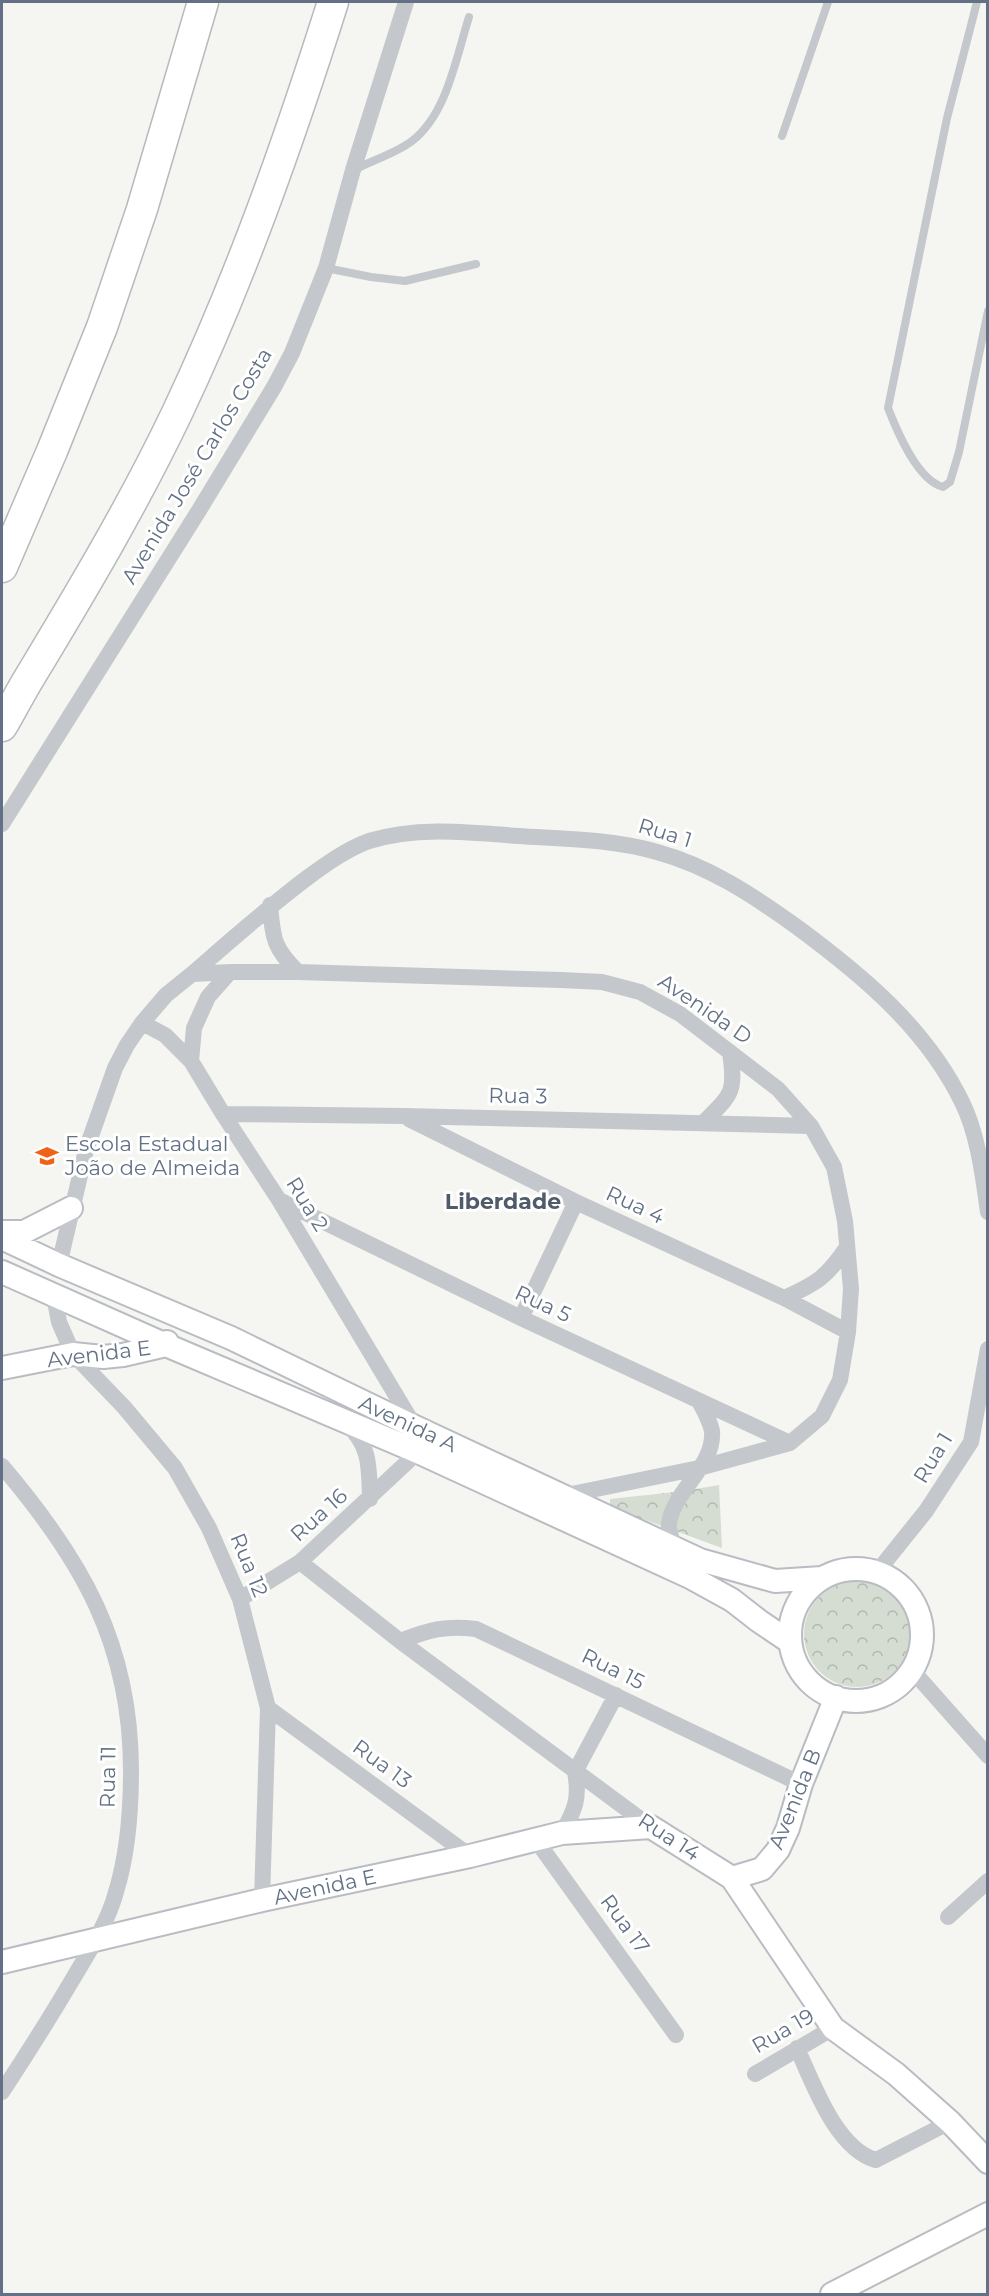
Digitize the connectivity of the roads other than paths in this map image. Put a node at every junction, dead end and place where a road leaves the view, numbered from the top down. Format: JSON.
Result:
{"nodes":[{"id":1,"x":203,"y":2,"type":"edge"},
{"id":2,"x":333,"y":2,"type":"edge"},
{"id":3,"x":406,"y":2,"type":"edge"},
{"id":4,"x":828,"y":2,"type":"edge"},
{"id":5,"x":977,"y":2,"type":"edge"},
{"id":6,"x":469,"y":17,"type":"dead end"},
{"id":7,"x":782,"y":136,"type":"dead end"},
{"id":8,"x":354,"y":170,"type":"junction"},
{"id":9,"x":476,"y":264,"type":"dead end"},
{"id":10,"x":326,"y":268,"type":"junction"},
{"id":11,"x":987,"y":311,"type":"edge"},
{"id":12,"x":2,"y":567,"type":"edge"},
{"id":13,"x":2,"y":726,"type":"edge"},
{"id":14,"x":2,"y":824,"type":"edge"},
{"id":15,"x":270,"y":905,"type":"junction"},
{"id":16,"x":230,"y":972,"type":"junction"},
{"id":17,"x":298,"y":972,"type":"junction"},
{"id":18,"x":192,"y":974,"type":"junction"},
{"id":19,"x":142,"y":1023,"type":"junction"},
{"id":20,"x":730,"y":1052,"type":"junction"},
{"id":21,"x":191,"y":1061,"type":"junction"},
{"id":22,"x":223,"y":1114,"type":"junction"},
{"id":23,"x":403,"y":1116,"type":"junction"},
{"id":24,"x":704,"y":1123,"type":"junction"},
{"id":25,"x":811,"y":1126,"type":"junction"},
{"id":26,"x":279,"y":1200,"type":"junction"},
{"id":27,"x":576,"y":1202,"type":"junction"},
{"id":28,"x":71,"y":1208,"type":"junction"},
{"id":29,"x":987,"y":1212,"type":"edge"},
{"id":30,"x":2,"y":1232,"type":"edge"},
{"id":31,"x":2,"y":1239,"type":"edge"},
{"id":32,"x":847,"y":1247,"type":"junction"},
{"id":33,"x":59,"y":1265,"type":"junction"},
{"id":34,"x":2,"y":1272,"type":"edge"},
{"id":35,"x":54,"y":1296,"type":"junction"},
{"id":36,"x":783,"y":1298,"type":"junction"},
{"id":37,"x":174,"y":1315,"type":"junction"},
{"id":38,"x":521,"y":1318,"type":"junction"},
{"id":39,"x":848,"y":1332,"type":"junction"},
{"id":40,"x":166,"y":1345,"type":"junction"},
{"id":41,"x":987,"y":1349,"type":"edge"},
{"id":42,"x":73,"y":1354,"type":"junction"},
{"id":43,"x":2,"y":1368,"type":"edge"},
{"id":44,"x":699,"y":1401,"type":"junction"},
{"id":45,"x":341,"y":1419,"type":"junction"},
{"id":46,"x":987,"y":1420,"type":"edge"},
{"id":47,"x":415,"y":1427,"type":"junction"},
{"id":48,"x":971,"y":1442,"type":"junction"},
{"id":49,"x":789,"y":1443,"type":"junction"},
{"id":50,"x":418,"y":1452,"type":"junction"},
{"id":51,"x":2,"y":1466,"type":"edge"},
{"id":52,"x":699,"y":1468,"type":"junction"},
{"id":53,"x":562,"y":1496,"type":"junction"},
{"id":54,"x":370,"y":1499,"type":"junction"},
{"id":55,"x":676,"y":1550,"type":"junction"},
{"id":56,"x":300,"y":1562,"type":"junction"},
{"id":57,"x":877,"y":1572,"type":"junction"},
{"id":58,"x":822,"y":1578,"type":"junction"},
{"id":59,"x":240,"y":1599,"type":"junction"},
{"id":60,"x":400,"y":1641,"type":"junction"},
{"id":61,"x":790,"y":1642,"type":"junction"},
{"id":62,"x":912,"y":1670,"type":"junction"},
{"id":63,"x":615,"y":1695,"type":"junction"},
{"id":64,"x":836,"y":1697,"type":"junction"},
{"id":65,"x":268,"y":1708,"type":"junction"},
{"id":66,"x":987,"y":1756,"type":"edge"},
{"id":67,"x":575,"y":1772,"type":"junction"},
{"id":68,"x":801,"y":1784,"type":"junction"},
{"id":69,"x":651,"y":1827,"type":"junction"},
{"id":70,"x":562,"y":1833,"type":"junction"},
{"id":71,"x":536,"y":1840,"type":"junction"},
{"id":72,"x":471,"y":1856,"type":"junction"},
{"id":73,"x":732,"y":1878,"type":"junction"},
{"id":74,"x":987,"y":1881,"type":"edge"},
{"id":75,"x":262,"y":1900,"type":"junction"},
{"id":76,"x":948,"y":1917,"type":"dead end"},
{"id":77,"x":96,"y":1941,"type":"junction"},
{"id":78,"x":2,"y":1962,"type":"edge"},
{"id":79,"x":833,"y":2028,"type":"junction"},
{"id":80,"x":676,"y":2035,"type":"dead end"},
{"id":81,"x":797,"y":2048,"type":"junction"},
{"id":82,"x":754,"y":2074,"type":"dead end"},
{"id":83,"x":2,"y":2092,"type":"edge"},
{"id":84,"x":950,"y":2122,"type":"junction"},
{"id":85,"x":987,"y":2162,"type":"edge"},
{"id":86,"x":987,"y":2214,"type":"edge"},
{"id":87,"x":832,"y":2295,"type":"edge"}],
"edges":[{"from":1,"to":12,"type":"highway"},
{"from":2,"to":13,"type":"highway"},
{"from":3,"to":8,"type":"street","name":"Avenida José Carlos Costa"},
{"from":4,"to":7,"type":"lane"},
{"from":5,"to":11,"type":"lane"},
{"from":6,"to":8,"type":"lane"},
{"from":8,"to":10,"type":"street","name":"Avenida José Carlos Costa"},
{"from":9,"to":10,"type":"lane"},
{"from":10,"to":14,"type":"street","name":"Avenida José Carlos Costa"},
{"from":15,"to":17,"type":"street"},
{"from":15,"to":18,"type":"street","name":"Rua 1"},
{"from":15,"to":29,"type":"street","name":"Rua 1"},
{"from":16,"to":17,"type":"street","name":"Avenida D"},
{"from":16,"to":18,"type":"street","name":"Avenida D"},
{"from":16,"to":21,"type":"street"},
{"from":17,"to":20,"type":"street","name":"Avenida D"},
{"from":18,"to":19,"type":"street"},
{"from":19,"to":21,"type":"street","name":"Rua 2"},
{"from":19,"to":28,"type":"street"},
{"from":20,"to":24,"type":"street"},
{"from":20,"to":25,"type":"street","name":"Avenida D"},
{"from":21,"to":22,"type":"street","name":"Rua 2"},
{"from":22,"to":23,"type":"street","name":"Rua 3"},
{"from":22,"to":26,"type":"street","name":"Rua 2"},
{"from":23,"to":24,"type":"street","name":"Rua 3"},
{"from":23,"to":27,"type":"street","name":"Rua 4"},
{"from":24,"to":25,"type":"street","name":"Rua 3"},
{"from":25,"to":32,"type":"street","name":"Avenida D"},
{"from":26,"to":38,"type":"street","name":"Rua 5"},
{"from":26,"to":47,"type":"street","name":"Rua 2"},
{"from":27,"to":36,"type":"street","name":"Rua 4"},
{"from":27,"to":38,"type":"street"},
{"from":28,"to":30,"type":"street"},
{"from":28,"to":33,"type":"street"},
{"from":31,"to":33,"type":"street","name":"Avenida A"},
{"from":32,"to":36,"type":"street"},
{"from":32,"to":39,"type":"street","name":"Avenida D"},
{"from":33,"to":37,"type":"street","name":"Avenida A"},
{"from":34,"to":35,"type":"street","name":"Avenida A"},
{"from":35,"to":40,"type":"street","name":"Avenida A"},
{"from":35,"to":42,"type":"street","name":"Rua 12"},
{"from":36,"to":39,"type":"street","name":"Rua 4"},
{"from":37,"to":40,"type":"street","name":"Avenida E"},
{"from":37,"to":47,"type":"street","name":"Avenida A"},
{"from":38,"to":44,"type":"street","name":"Rua 5"},
{"from":39,"to":49,"type":"street","name":"Avenida D"},
{"from":40,"to":42,"type":"street","name":"Avenida E"},
{"from":40,"to":45,"type":"street","name":"Avenida A"},
{"from":41,"to":48,"type":"street","name":"Rua 1"},
{"from":42,"to":43,"type":"street","name":"Avenida E"},
{"from":42,"to":59,"type":"street","name":"Rua 12"},
{"from":44,"to":49,"type":"street","name":"Rua 5"},
{"from":44,"to":52,"type":"street"},
{"from":45,"to":50,"type":"street","name":"Avenida A"},
{"from":45,"to":54,"type":"street"},
{"from":46,"to":48,"type":"street"},
{"from":47,"to":53,"type":"street","name":"Avenida A"},
{"from":48,"to":57,"type":"street","name":"Rua 1"},
{"from":49,"to":52,"type":"street","name":"Avenida D"},
{"from":50,"to":54,"type":"street","name":"Rua 16"},
{"from":50,"to":61,"type":"street","name":"Avenida A"},
{"from":51,"to":77,"type":"street","name":"Rua 11"},
{"from":52,"to":53,"type":"street","name":"Avenida D"},
{"from":52,"to":55,"type":"street"},
{"from":53,"to":55,"type":"street","name":"Avenida A"},
{"from":54,"to":56,"type":"street","name":"Rua 16"},
{"from":55,"to":58,"type":"street","name":"Avenida A"},
{"from":56,"to":59,"type":"street","name":"Rua 16"},
{"from":56,"to":60,"type":"street","name":"Rua 14"},
{"from":57,"to":58,"type":"street"},
{"from":57,"to":62,"type":"street"},
{"from":58,"to":61,"type":"street"},
{"from":59,"to":65,"type":"street","name":"Rua 12"},
{"from":60,"to":63,"type":"street","name":"Rua 15"},
{"from":60,"to":67,"type":"street","name":"Rua 14"},
{"from":61,"to":64,"type":"street"},
{"from":62,"to":64,"type":"street"},
{"from":62,"to":66,"type":"street"},
{"from":63,"to":67,"type":"street"},
{"from":63,"to":68,"type":"street","name":"Rua 15"},
{"from":64,"to":68,"type":"street","name":"Avenida B"},
{"from":65,"to":72,"type":"street","name":"Rua 13"},
{"from":65,"to":75,"type":"street","name":"Rua 12"},
{"from":67,"to":69,"type":"street","name":"Rua 14"},
{"from":67,"to":70,"type":"street"},
{"from":68,"to":73,"type":"street","name":"Avenida B"},
{"from":69,"to":70,"type":"street","name":"Avenida E"},
{"from":69,"to":73,"type":"street","name":"Rua 14"},
{"from":70,"to":71,"type":"street","name":"Avenida E"},
{"from":71,"to":72,"type":"street","name":"Avenida E"},
{"from":71,"to":80,"type":"street","name":"Rua 17"},
{"from":72,"to":75,"type":"street","name":"Avenida E"},
{"from":73,"to":79,"type":"street","name":"Rua 14"},
{"from":74,"to":76,"type":"street"},
{"from":75,"to":77,"type":"street","name":"Avenida E"},
{"from":77,"to":78,"type":"street","name":"Avenida E"},
{"from":77,"to":83,"type":"street","name":"Rua 11"},
{"from":79,"to":81,"type":"street","name":"Rua 19"},
{"from":79,"to":84,"type":"street","name":"Rua 14"},
{"from":81,"to":82,"type":"street","name":"Rua 19"},
{"from":81,"to":84,"type":"street"},
{"from":84,"to":85,"type":"street","name":"Rua 14"},
{"from":86,"to":87,"type":"street"}]}
